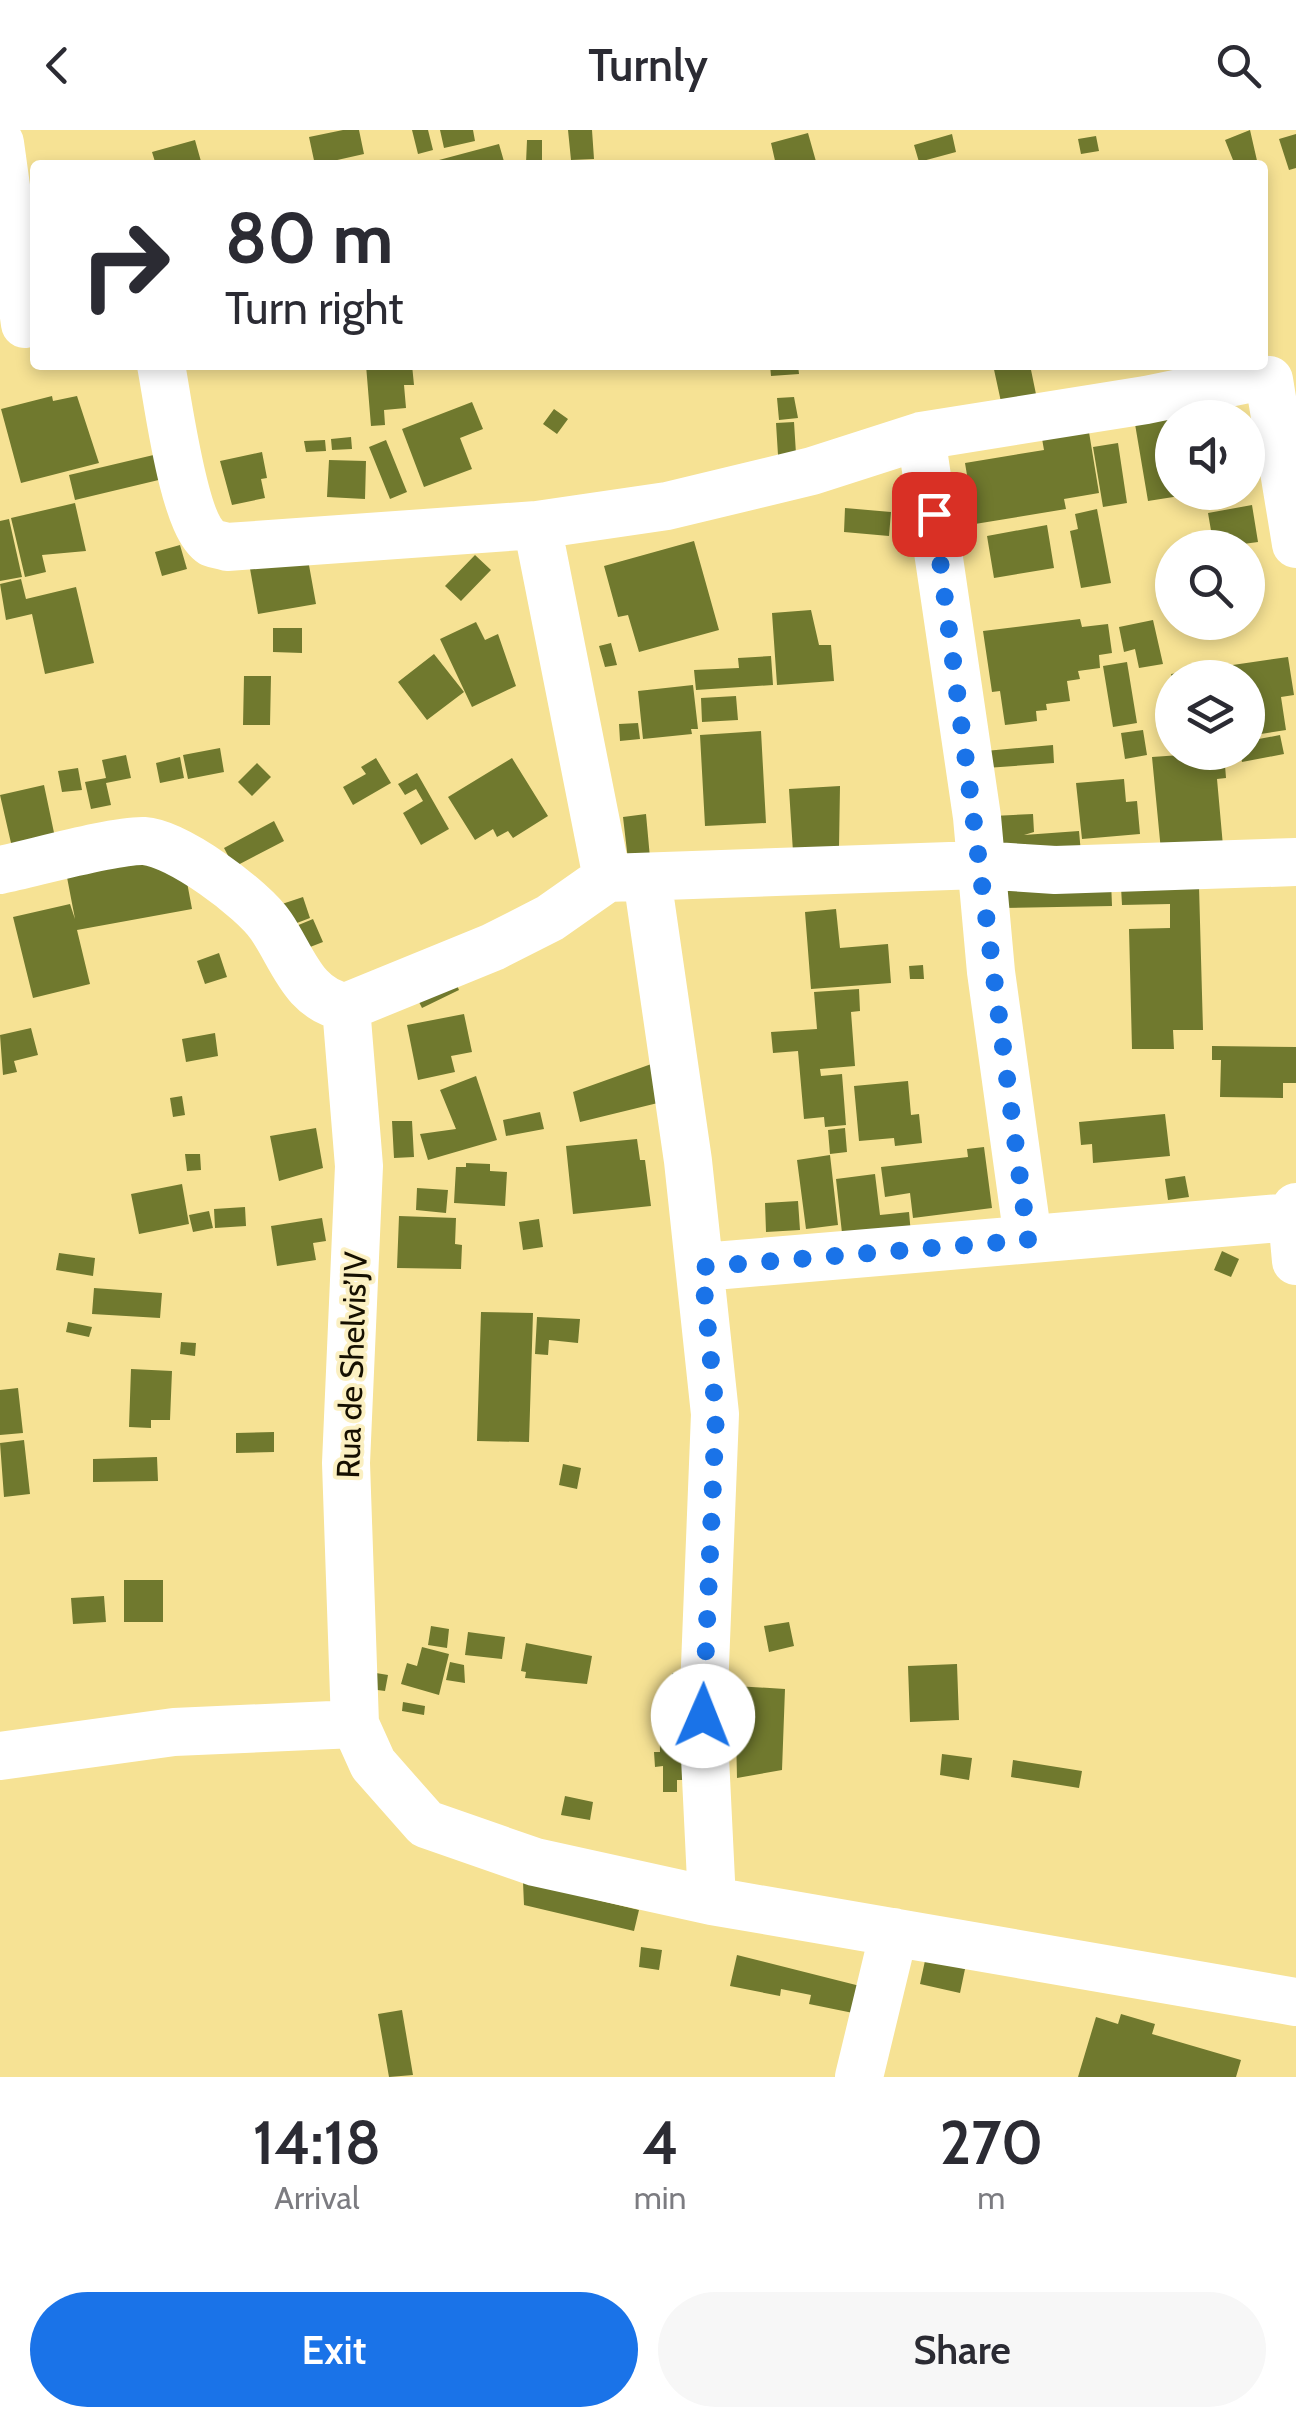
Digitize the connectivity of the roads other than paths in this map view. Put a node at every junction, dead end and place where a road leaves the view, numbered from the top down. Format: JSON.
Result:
{"nodes":[{"id":1,"x":0,"y":143,"type":"edge"},
{"id":2,"x":20,"y":325,"type":"edge"},
{"id":3,"x":161,"y":370,"type":"edge"},
{"id":4,"x":920,"y":436,"type":"junction"},
{"id":5,"x":537,"y":525,"type":"junction"},
{"id":6,"x":1296,"y":544,"type":"edge"},
{"id":7,"x":1296,"y":862,"type":"edge"},
{"id":8,"x":979,"y":865,"type":"junction"},
{"id":9,"x":0,"y":870,"type":"edge"},
{"id":10,"x":627,"y":878,"type":"junction"},
{"id":11,"x":346,"y":1007,"type":"junction"},
{"id":12,"x":1295,"y":1228,"type":"edge"},
{"id":13,"x":1028,"y":1240,"type":"junction"},
{"id":14,"x":702,"y":1267,"type":"junction"},
{"id":15,"x":355,"y":1724,"type":"junction"},
{"id":16,"x":0,"y":1756,"type":"edge"},
{"id":17,"x":712,"y":1901,"type":"junction"},
{"id":18,"x":894,"y":1932,"type":"junction"},
{"id":19,"x":1296,"y":2002,"type":"edge"},
{"id":20,"x":859,"y":2077,"type":"edge"}],
"edges":[{"from":1,"to":2,"type":"street"},
{"from":3,"to":5,"type":"street"},
{"from":4,"to":5,"type":"street"},
{"from":4,"to":6,"type":"street"},
{"from":4,"to":8,"type":"street"},
{"from":5,"to":10,"type":"street"},
{"from":7,"to":8,"type":"street"},
{"from":8,"to":10,"type":"street"},
{"from":8,"to":13,"type":"street"},
{"from":9,"to":11,"type":"street"},
{"from":10,"to":11,"type":"street"},
{"from":10,"to":14,"type":"street"},
{"from":11,"to":15,"type":"street","name":"Rua de Shelvis’JV"},
{"from":12,"to":13,"type":"street"},
{"from":13,"to":14,"type":"street"},
{"from":14,"to":17,"type":"street"},
{"from":15,"to":16,"type":"street"},
{"from":15,"to":17,"type":"street"},
{"from":17,"to":18,"type":"street"},
{"from":18,"to":19,"type":"street"},
{"from":18,"to":20,"type":"street"}]}
